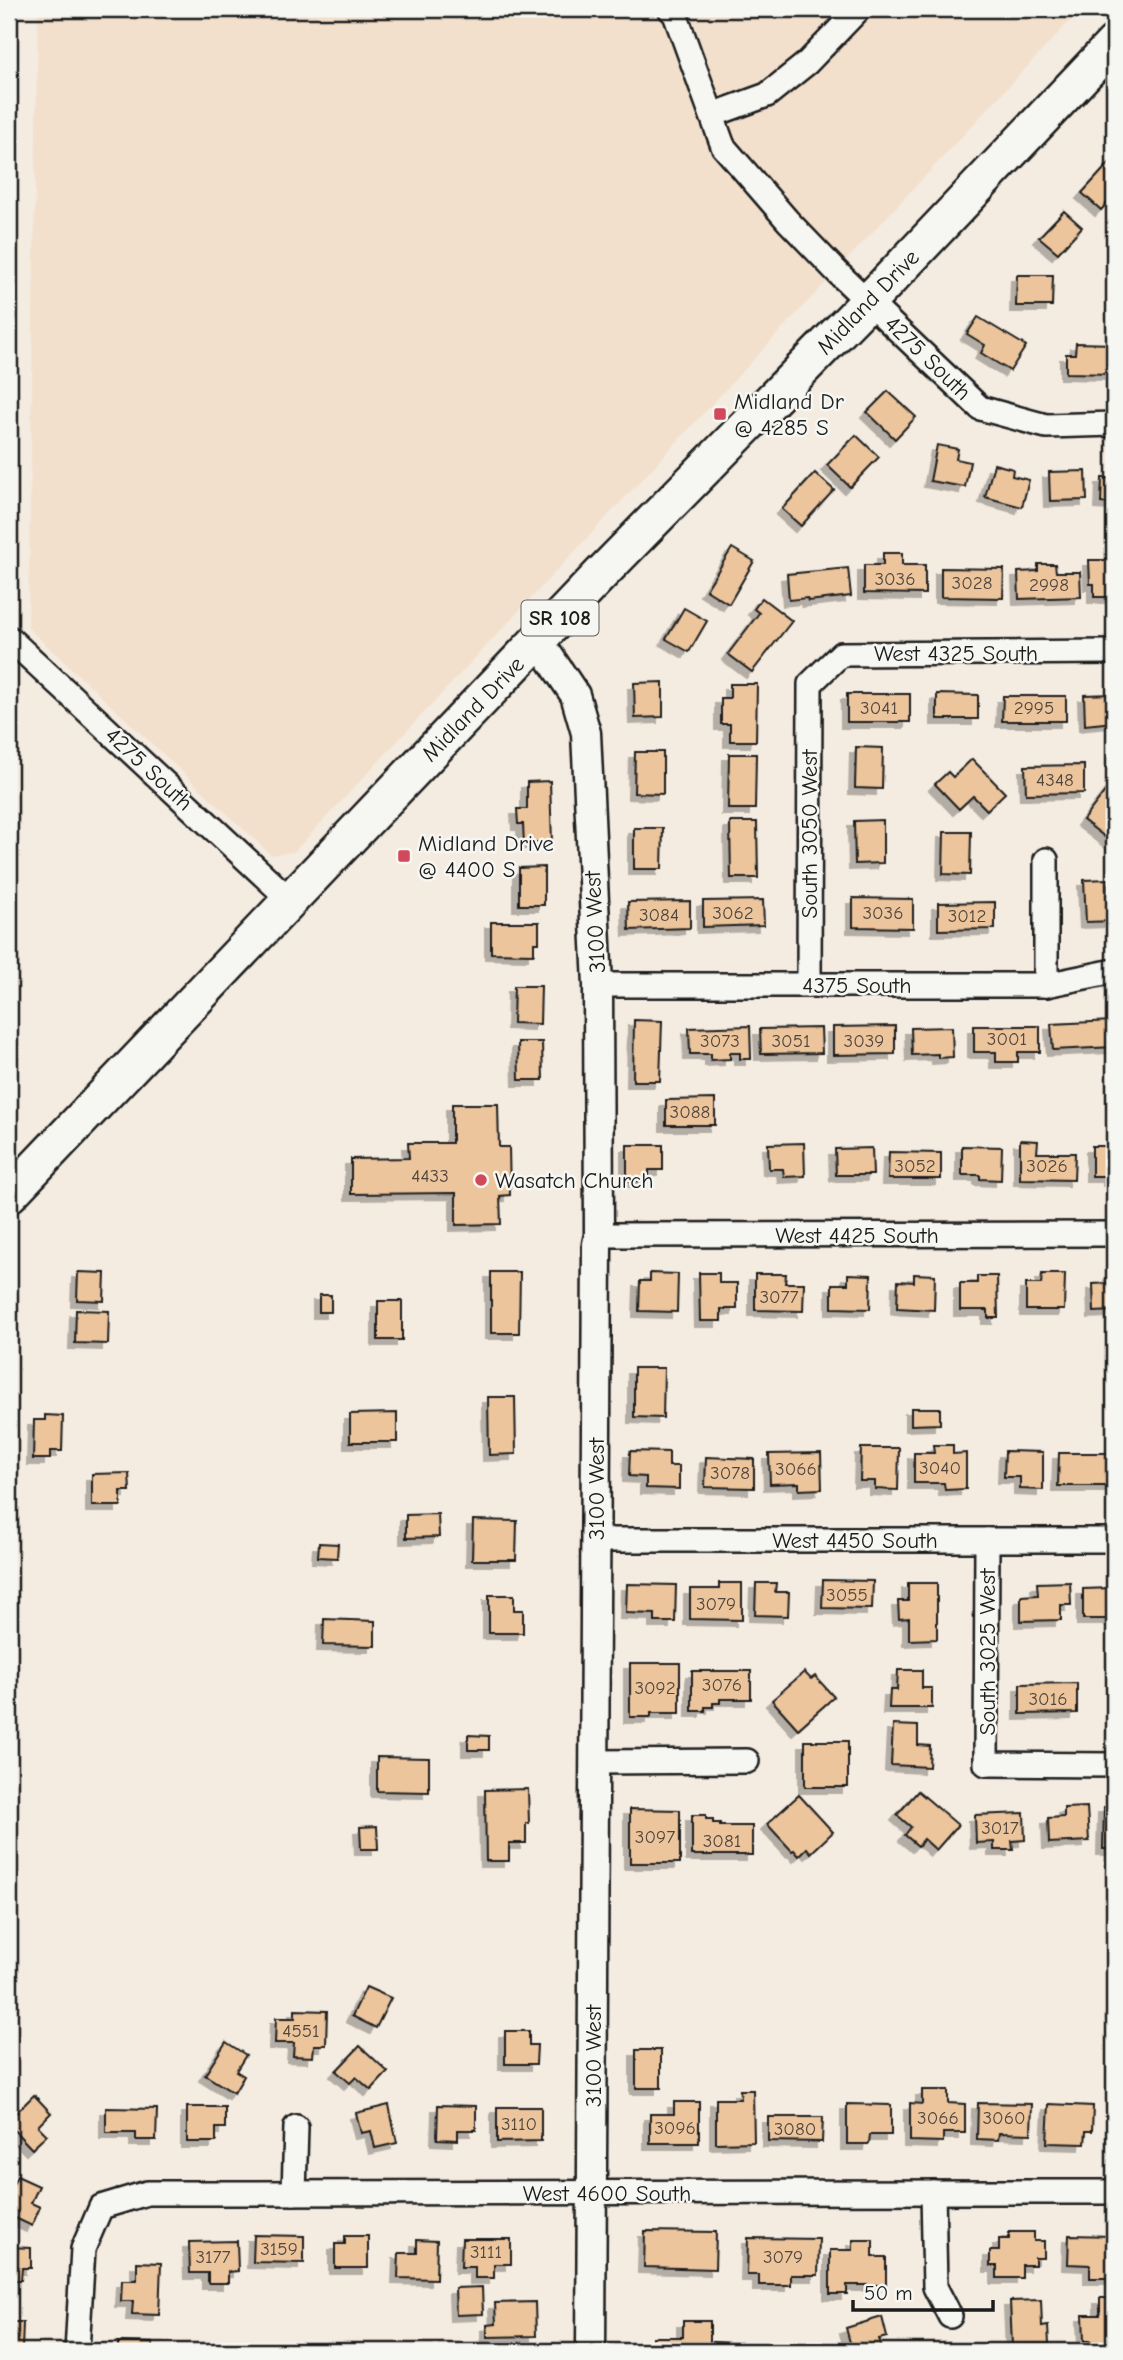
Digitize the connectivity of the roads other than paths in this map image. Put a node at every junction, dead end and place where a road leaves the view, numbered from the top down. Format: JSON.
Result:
{"nodes":[{"id":1,"x":670,"y":9,"type":"edge"},
{"id":2,"x":859,"y":9,"type":"edge"},
{"id":3,"x":1114,"y":43,"type":"edge"},
{"id":4,"x":712,"y":115,"type":"junction"},
{"id":5,"x":869,"y":301,"type":"junction"},
{"id":6,"x":1114,"y":424,"type":"edge"},
{"id":7,"x":9,"y":638,"type":"edge"},
{"id":8,"x":538,"y":640,"type":"junction"},
{"id":9,"x":1114,"y":653,"type":"edge"},
{"id":10,"x":810,"y":684,"type":"joint"},
{"id":11,"x":1046,"y":860,"type":"dead end"},
{"id":12,"x":290,"y":901,"type":"junction"},
{"id":13,"x":1114,"y":971,"type":"edge"},
{"id":14,"x":598,"y":985,"type":"junction"},
{"id":15,"x":809,"y":985,"type":"junction"},
{"id":16,"x":1046,"y":985,"type":"junction"},
{"id":17,"x":9,"y":1195,"type":"edge"},
{"id":18,"x":1114,"y":1234,"type":"edge"},
{"id":19,"x":599,"y":1235,"type":"junction"},
{"id":20,"x":595,"y":1539,"type":"junction"},
{"id":21,"x":987,"y":1540,"type":"junction"},
{"id":22,"x":1114,"y":1540,"type":"edge"},
{"id":23,"x":747,"y":1761,"type":"dead end"},
{"id":24,"x":594,"y":1762,"type":"junction"},
{"id":25,"x":1114,"y":1765,"type":"edge"},
{"id":26,"x":296,"y":2127,"type":"dead end"},
{"id":27,"x":592,"y":2192,"type":"junction"},
{"id":28,"x":933,"y":2192,"type":"junction"},
{"id":29,"x":1114,"y":2192,"type":"edge"},
{"id":30,"x":294,"y":2193,"type":"junction"},
{"id":31,"x":950,"y":2315,"type":"dead end"},
{"id":32,"x":77,"y":2351,"type":"edge"},
{"id":33,"x":591,"y":2351,"type":"edge"}],
"edges":[{"from":1,"to":4,"type":"street","name":"4275 South"},
{"from":2,"to":4,"type":"street"},
{"from":3,"to":5,"type":"main road","name":"Midland Drive","number":"SR 108"},
{"from":4,"to":5,"type":"street","name":"4275 South"},
{"from":5,"to":6,"type":"street","name":"4275 South"},
{"from":5,"to":8,"type":"main road","name":"Midland Drive","number":"SR 108"},
{"from":7,"to":12,"type":"street","name":"4275 South"},
{"from":8,"to":12,"type":"main road","name":"Midland Drive","number":"SR 108"},
{"from":8,"to":14,"type":"street","name":"3100 West"},
{"from":9,"to":10,"type":"street","name":"West 4325 South"},
{"from":10,"to":15,"type":"street","name":"South 3050 West"},
{"from":11,"to":16,"type":"street"},
{"from":12,"to":17,"type":"main road","name":"Midland Drive","number":"SR 108"},
{"from":13,"to":16,"type":"street","name":"4375 South"},
{"from":14,"to":15,"type":"street","name":"4375 South"},
{"from":14,"to":19,"type":"street","name":"3100 West"},
{"from":15,"to":16,"type":"street","name":"4375 South"},
{"from":18,"to":19,"type":"street","name":"West 4425 South"},
{"from":19,"to":20,"type":"street","name":"3100 West"},
{"from":20,"to":21,"type":"street","name":"West 4450 South"},
{"from":20,"to":24,"type":"street","name":"3100 West"},
{"from":21,"to":22,"type":"street","name":"West 4450 South"},
{"from":21,"to":25,"type":"street","name":"South 3025 West"},
{"from":23,"to":24,"type":"street"},
{"from":24,"to":27,"type":"street","name":"3100 West"},
{"from":26,"to":30,"type":"street"},
{"from":27,"to":28,"type":"street","name":"West 4600 South"},
{"from":27,"to":30,"type":"street","name":"West 4600 South"},
{"from":27,"to":33,"type":"street","name":"3100 West"},
{"from":28,"to":29,"type":"street","name":"West 4600 South"},
{"from":28,"to":31,"type":"street"},
{"from":30,"to":32,"type":"street","name":"West 4600 South"}]}
